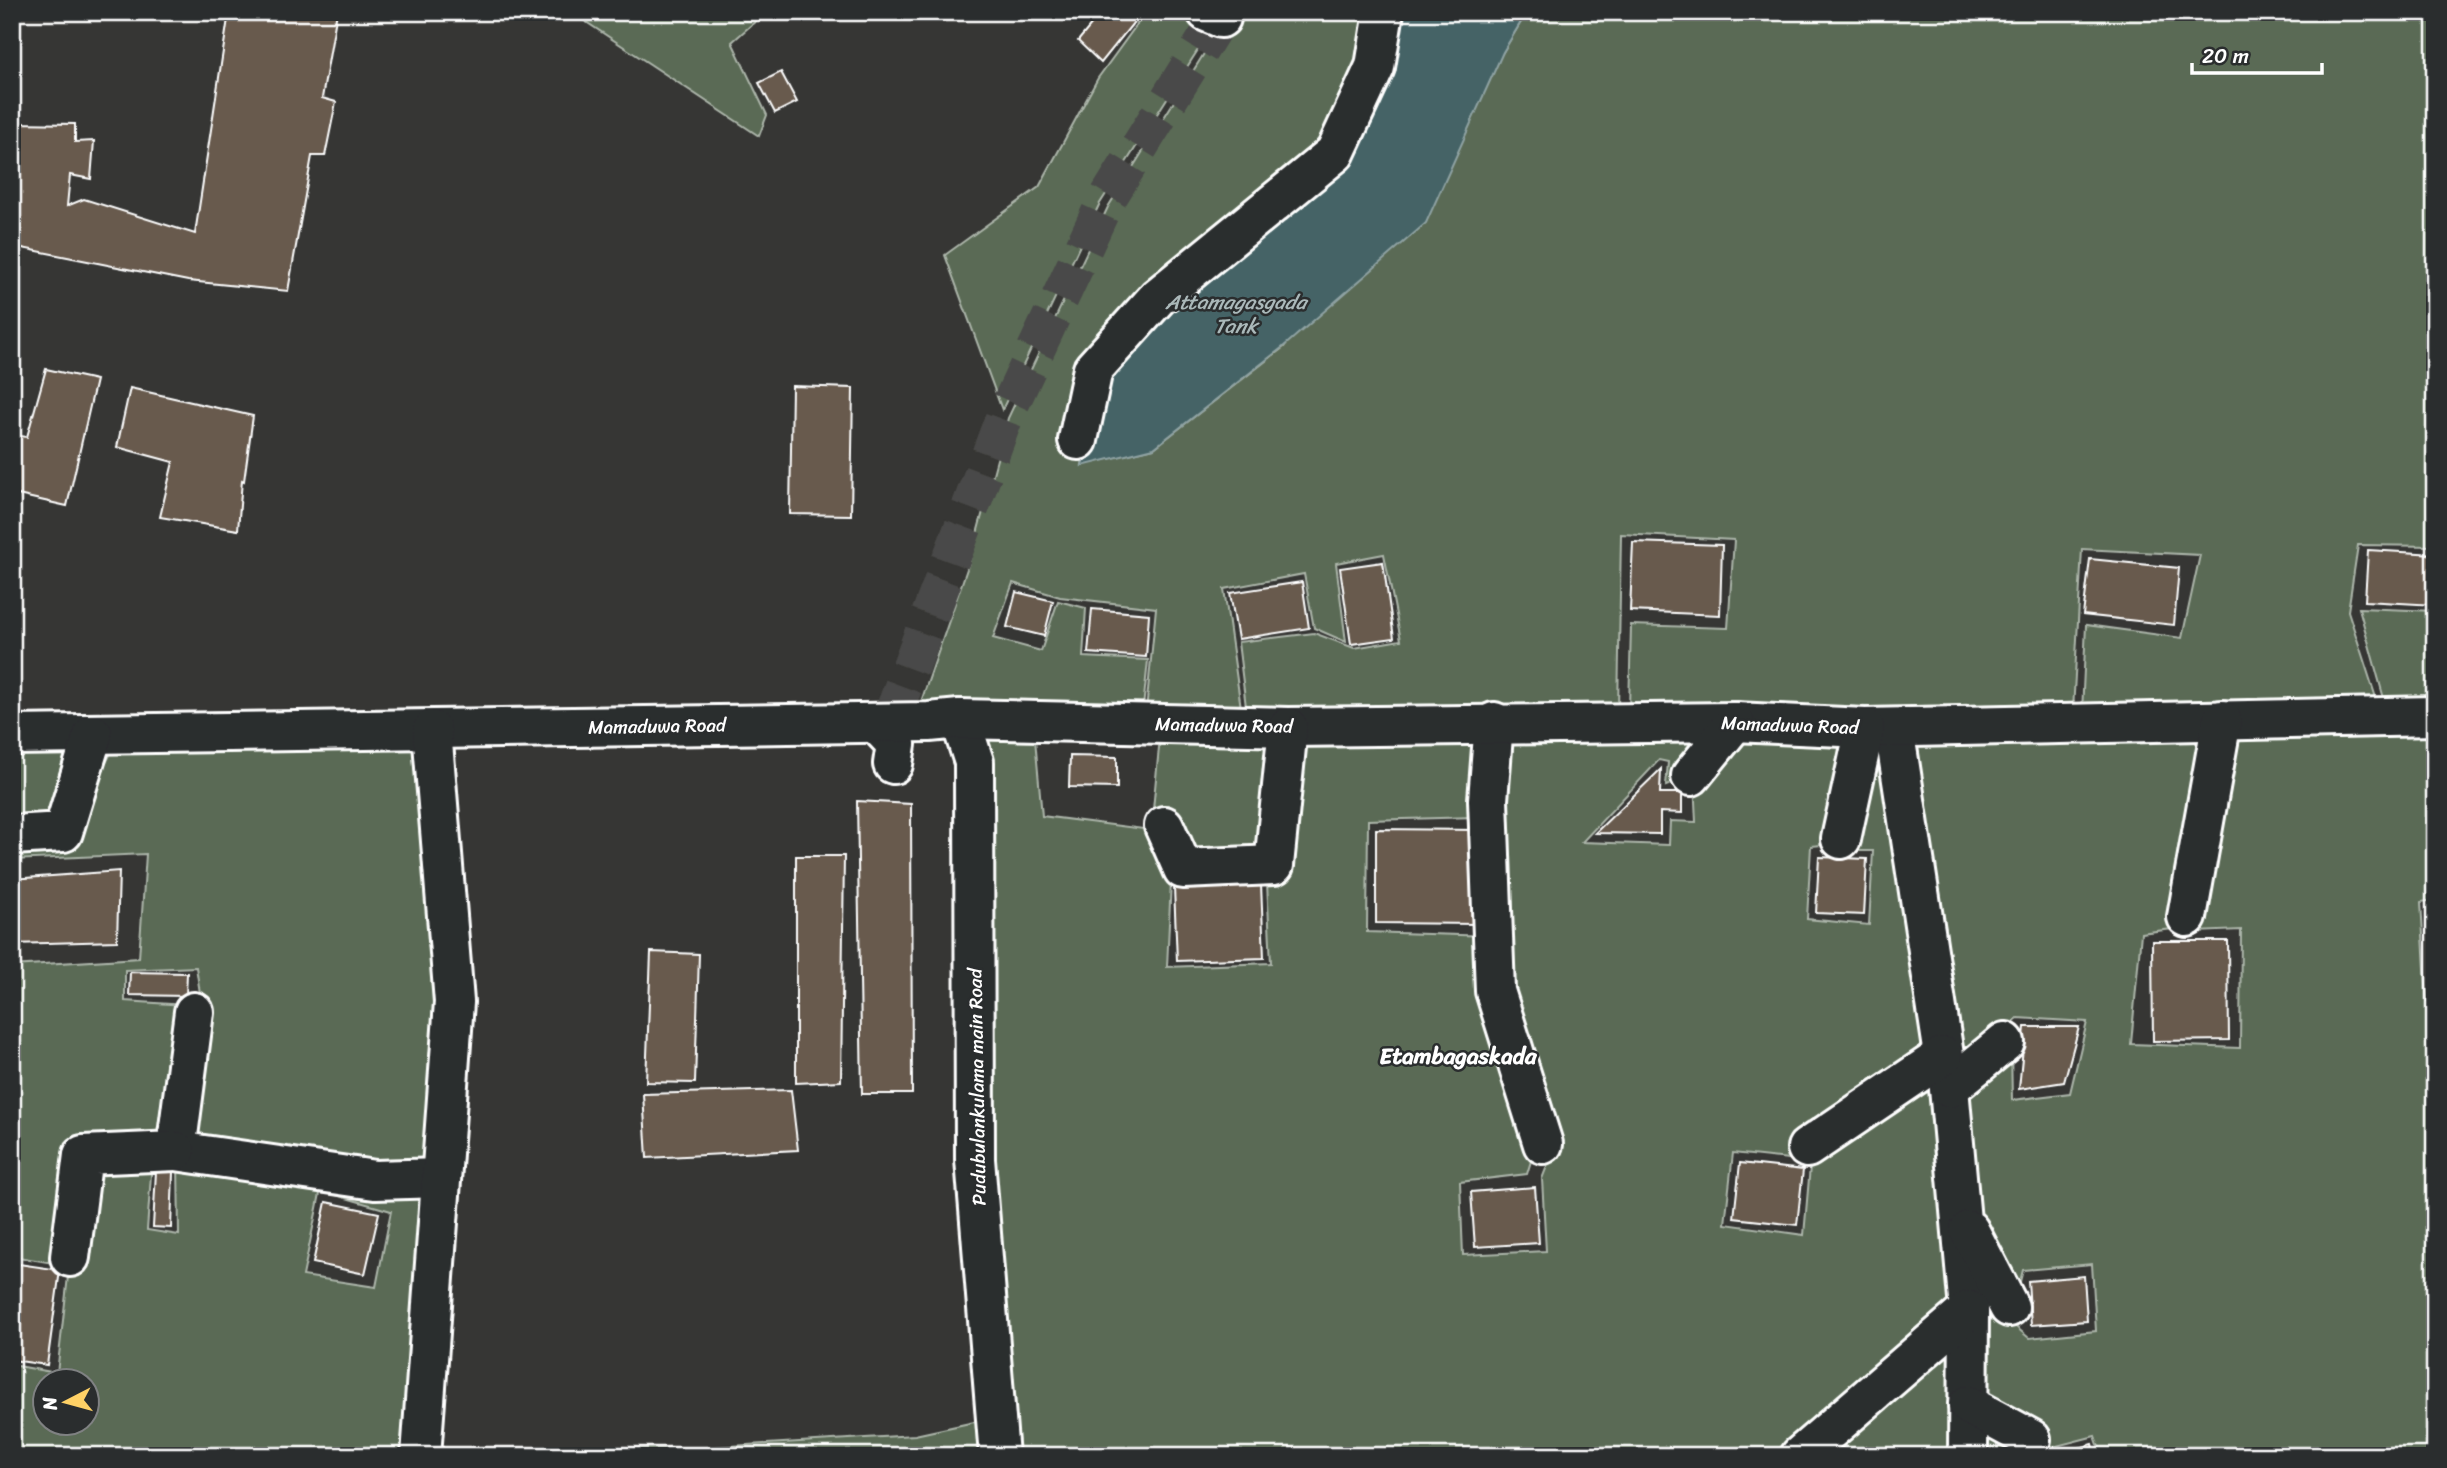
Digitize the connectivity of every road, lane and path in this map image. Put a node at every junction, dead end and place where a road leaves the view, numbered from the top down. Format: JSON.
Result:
{"nodes":[{"id":1,"x":1384,"y":12,"type":"edge"},
{"id":2,"x":1078,"y":439,"type":"dead end"},
{"id":3,"x":2435,"y":716,"type":"edge"},
{"id":4,"x":960,"y":719,"type":"junction"},
{"id":5,"x":2222,"y":720,"type":"junction"},
{"id":6,"x":1494,"y":722,"type":"junction"},
{"id":7,"x":1735,"y":722,"type":"junction"},
{"id":8,"x":876,"y":723,"type":"junction"},
{"id":9,"x":1288,"y":727,"type":"junction"},
{"id":10,"x":1880,"y":728,"type":"junction"},
{"id":11,"x":432,"y":730,"type":"junction"},
{"id":12,"x":93,"y":734,"type":"junction"},
{"id":13,"x":12,"y":735,"type":"edge"},
{"id":14,"x":893,"y":764,"type":"dead end"},
{"id":15,"x":1691,"y":776,"type":"dead end"},
{"id":16,"x":1164,"y":826,"type":"dead end"},
{"id":17,"x":12,"y":835,"type":"edge"},
{"id":18,"x":1841,"y":839,"type":"dead end"},
{"id":19,"x":2188,"y":917,"type":"dead end"},
{"id":20,"x":194,"y":1012,"type":"dead end"},
{"id":21,"x":2006,"y":1042,"type":"dead end"},
{"id":22,"x":1946,"y":1072,"type":"junction"},
{"id":23,"x":1543,"y":1144,"type":"dead end"},
{"id":24,"x":1807,"y":1148,"type":"dead end"},
{"id":25,"x":176,"y":1151,"type":"junction"},
{"id":26,"x":441,"y":1178,"type":"junction"},
{"id":27,"x":1960,"y":1213,"type":"junction"},
{"id":28,"x":70,"y":1257,"type":"dead end"},
{"id":29,"x":2009,"y":1307,"type":"dead end"},
{"id":30,"x":1969,"y":1310,"type":"junction"},
{"id":31,"x":1968,"y":1405,"type":"junction"},
{"id":32,"x":2032,"y":1439,"type":"dead end"},
{"id":33,"x":421,"y":1456,"type":"edge"},
{"id":34,"x":999,"y":1456,"type":"edge"},
{"id":35,"x":1800,"y":1456,"type":"edge"},
{"id":36,"x":1968,"y":1456,"type":"edge"}],
"edges":[{"from":1,"to":2,"type":"street"},
{"from":3,"to":5,"type":"street","name":"Mamaduwa Road"},
{"from":4,"to":8,"type":"street","name":"Mamaduwa Road"},
{"from":4,"to":9,"type":"street","name":"Mamaduwa Road"},
{"from":4,"to":34,"type":"street","name":"Pudubulankulama main Road"},
{"from":5,"to":10,"type":"street","name":"Mamaduwa Road"},
{"from":5,"to":19,"type":"street"},
{"from":6,"to":7,"type":"street","name":"Mamaduwa Road"},
{"from":6,"to":9,"type":"street","name":"Mamaduwa Road"},
{"from":6,"to":23,"type":"street"},
{"from":7,"to":10,"type":"street","name":"Mamaduwa Road"},
{"from":7,"to":15,"type":"street"},
{"from":8,"to":11,"type":"street","name":"Mamaduwa Road"},
{"from":8,"to":14,"type":"street"},
{"from":9,"to":16,"type":"street"},
{"from":10,"to":18,"type":"street"},
{"from":10,"to":22,"type":"street"},
{"from":11,"to":12,"type":"street","name":"Mamaduwa Road"},
{"from":11,"to":26,"type":"street"},
{"from":12,"to":13,"type":"street","name":"Mamaduwa Road"},
{"from":12,"to":17,"type":"street"},
{"from":20,"to":25,"type":"street"},
{"from":21,"to":22,"type":"street"},
{"from":22,"to":24,"type":"street"},
{"from":22,"to":27,"type":"street"},
{"from":25,"to":26,"type":"street"},
{"from":25,"to":28,"type":"street"},
{"from":26,"to":33,"type":"street"},
{"from":27,"to":29,"type":"street"},
{"from":27,"to":30,"type":"street"},
{"from":30,"to":31,"type":"street"},
{"from":30,"to":35,"type":"street"},
{"from":31,"to":32,"type":"street"},
{"from":31,"to":36,"type":"street"}]}
